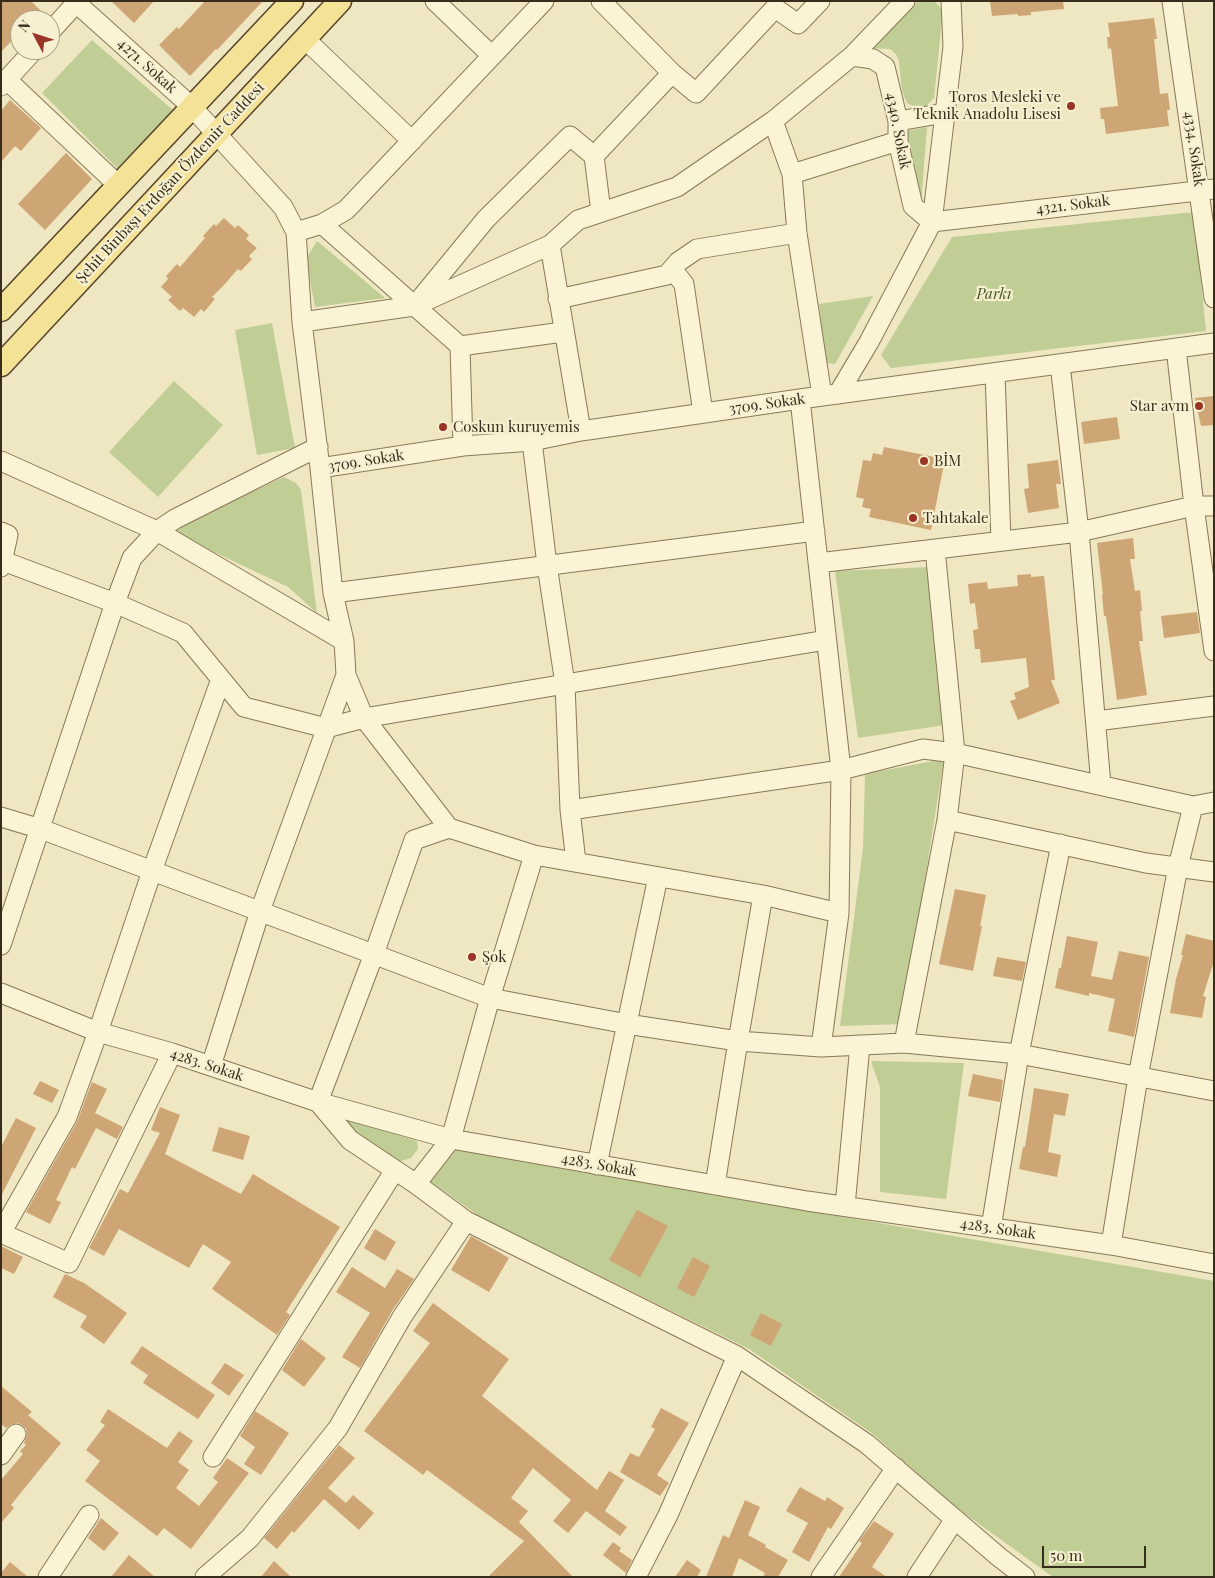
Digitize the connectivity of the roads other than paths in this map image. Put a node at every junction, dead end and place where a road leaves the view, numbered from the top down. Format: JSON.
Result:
{"nodes":[{"id":1,"x":292,"y":1,"type":"edge"},
{"id":2,"x":340,"y":1,"type":"edge"},
{"id":3,"x":435,"y":1,"type":"edge"},
{"id":4,"x":544,"y":1,"type":"edge"},
{"id":5,"x":601,"y":1,"type":"edge"},
{"id":6,"x":820,"y":1,"type":"edge"},
{"id":7,"x":905,"y":1,"type":"edge"},
{"id":8,"x":951,"y":1,"type":"edge"},
{"id":9,"x":1172,"y":1,"type":"edge"},
{"id":10,"x":76,"y":2,"type":"edge"},
{"id":11,"x":772,"y":5,"type":"edge"},
{"id":12,"x":60,"y":20,"type":"edge"},
{"id":13,"x":304,"y":39,"type":"junction"},
{"id":14,"x":492,"y":56,"type":"junction"},
{"id":15,"x":852,"y":56,"type":"junction"},
{"id":16,"x":25,"y":60,"type":"edge"},
{"id":17,"x":672,"y":73,"type":"junction"},
{"id":18,"x":4,"y":83,"type":"edge"},
{"id":19,"x":192,"y":106,"type":"junction"},
{"id":20,"x":945,"y":113,"type":"junction"},
{"id":21,"x":773,"y":121,"type":"junction"},
{"id":22,"x":898,"y":121,"type":"junction"},
{"id":23,"x":217,"y":133,"type":"junction"},
{"id":24,"x":412,"y":140,"type":"junction"},
{"id":25,"x":898,"y":140,"type":"junction"},
{"id":26,"x":594,"y":156,"type":"junction"},
{"id":27,"x":792,"y":174,"type":"junction"},
{"id":28,"x":118,"y":185,"type":"junction"},
{"id":29,"x":1207,"y":190,"type":"edge"},
{"id":30,"x":601,"y":212,"type":"junction"},
{"id":31,"x":932,"y":222,"type":"junction"},
{"id":32,"x":322,"y":224,"type":"junction"},
{"id":33,"x":296,"y":232,"type":"junction"},
{"id":34,"x":797,"y":233,"type":"junction"},
{"id":35,"x":550,"y":245,"type":"junction"},
{"id":36,"x":672,"y":269,"type":"junction"},
{"id":37,"x":1214,"y":298,"type":"edge"},
{"id":38,"x":558,"y":299,"type":"junction"},
{"id":39,"x":414,"y":306,"type":"junction"},
{"id":40,"x":1,"y":310,"type":"edge"},
{"id":41,"x":302,"y":322,"type":"junction"},
{"id":42,"x":563,"y":332,"type":"junction"},
{"id":43,"x":1214,"y":343,"type":"edge"},
{"id":44,"x":460,"y":346,"type":"junction"},
{"id":45,"x":1176,"y":348,"type":"junction"},
{"id":46,"x":1,"y":364,"type":"edge"},
{"id":47,"x":1060,"y":364,"type":"junction"},
{"id":48,"x":995,"y":373,"type":"junction"},
{"id":49,"x":830,"y":395,"type":"junction"},
{"id":50,"x":800,"y":399,"type":"junction"},
{"id":51,"x":703,"y":413,"type":"junction"},
{"id":52,"x":580,"y":431,"type":"junction"},
{"id":53,"x":532,"y":441,"type":"junction"},
{"id":54,"x":463,"y":446,"type":"junction"},
{"id":55,"x":318,"y":447,"type":"junction"},
{"id":56,"x":1,"y":461,"type":"edge"},
{"id":57,"x":320,"y":468,"type":"junction"},
{"id":58,"x":1194,"y":506,"type":"junction"},
{"id":59,"x":1214,"y":506,"type":"edge"},
{"id":60,"x":157,"y":531,"type":"junction"},
{"id":61,"x":815,"y":531,"type":"junction"},
{"id":62,"x":1,"y":532,"type":"edge"},
{"id":63,"x":1079,"y":532,"type":"junction"},
{"id":64,"x":1001,"y":541,"type":"junction"},
{"id":65,"x":935,"y":549,"type":"junction"},
{"id":66,"x":818,"y":563,"type":"junction"},
{"id":67,"x":2,"y":564,"type":"edge"},
{"id":68,"x":547,"y":564,"type":"junction"},
{"id":69,"x":333,"y":593,"type":"junction"},
{"id":70,"x":115,"y":603,"type":"junction"},
{"id":71,"x":826,"y":640,"type":"junction"},
{"id":72,"x":344,"y":642,"type":"junction"},
{"id":73,"x":1214,"y":651,"type":"edge"},
{"id":74,"x":346,"y":675,"type":"junction"},
{"id":75,"x":221,"y":678,"type":"junction"},
{"id":76,"x":565,"y":684,"type":"junction"},
{"id":77,"x":1214,"y":706,"type":"edge"},
{"id":78,"x":364,"y":718,"type":"junction"},
{"id":79,"x":1096,"y":721,"type":"junction"},
{"id":80,"x":326,"y":728,"type":"junction"},
{"id":81,"x":955,"y":753,"type":"junction"},
{"id":82,"x":840,"y":770,"type":"junction"},
{"id":83,"x":1101,"y":785,"type":"junction"},
{"id":84,"x":1214,"y":802,"type":"edge"},
{"id":85,"x":1193,"y":806,"type":"junction"},
{"id":86,"x":570,"y":810,"type":"junction"},
{"id":87,"x":1,"y":817,"type":"edge"},
{"id":88,"x":947,"y":820,"type":"junction"},
{"id":89,"x":449,"y":828,"type":"junction"},
{"id":90,"x":41,"y":829,"type":"junction"},
{"id":91,"x":1061,"y":844,"type":"junction"},
{"id":92,"x":534,"y":854,"type":"junction"},
{"id":93,"x":576,"y":862,"type":"junction"},
{"id":94,"x":1178,"y":867,"type":"junction"},
{"id":95,"x":152,"y":871,"type":"junction"},
{"id":96,"x":1214,"y":872,"type":"edge"},
{"id":97,"x":658,"y":877,"type":"junction"},
{"id":98,"x":763,"y":895,"type":"junction"},
{"id":99,"x":260,"y":911,"type":"junction"},
{"id":100,"x":839,"y":913,"type":"junction"},
{"id":101,"x":1,"y":945,"type":"edge"},
{"id":102,"x":374,"y":954,"type":"junction"},
{"id":103,"x":1,"y":993,"type":"edge"},
{"id":104,"x":490,"y":998,"type":"junction"},
{"id":105,"x":627,"y":1024,"type":"junction"},
{"id":106,"x":98,"y":1032,"type":"junction"},
{"id":107,"x":738,"y":1041,"type":"junction"},
{"id":108,"x":904,"y":1043,"type":"junction"},
{"id":109,"x":860,"y":1045,"type":"junction"},
{"id":110,"x":821,"y":1047,"type":"junction"},
{"id":111,"x":172,"y":1053,"type":"junction"},
{"id":112,"x":1019,"y":1054,"type":"junction"},
{"id":113,"x":211,"y":1066,"type":"junction"},
{"id":114,"x":1138,"y":1077,"type":"junction"},
{"id":115,"x":1214,"y":1091,"type":"edge"},
{"id":116,"x":318,"y":1102,"type":"junction"},
{"id":117,"x":451,"y":1139,"type":"junction"},
{"id":118,"x":596,"y":1165,"type":"junction"},
{"id":119,"x":395,"y":1170,"type":"junction"},
{"id":120,"x":416,"y":1184,"type":"junction"},
{"id":121,"x":715,"y":1185,"type":"junction"},
{"id":122,"x":845,"y":1206,"type":"junction"},
{"id":123,"x":466,"y":1221,"type":"junction"},
{"id":124,"x":991,"y":1228,"type":"junction"},
{"id":125,"x":1,"y":1233,"type":"edge"},
{"id":126,"x":1111,"y":1245,"type":"junction"},
{"id":127,"x":1214,"y":1264,"type":"edge"},
{"id":128,"x":737,"y":1356,"type":"junction"},
{"id":129,"x":16,"y":1434,"type":"dead end"},
{"id":130,"x":1,"y":1455,"type":"edge"},
{"id":131,"x":213,"y":1457,"type":"dead end"},
{"id":132,"x":896,"y":1468,"type":"junction"},
{"id":133,"x":89,"y":1515,"type":"dead end"},
{"id":134,"x":955,"y":1519,"type":"junction"},
{"id":135,"x":48,"y":1577,"type":"edge"},
{"id":136,"x":205,"y":1577,"type":"edge"},
{"id":137,"x":636,"y":1577,"type":"edge"},
{"id":138,"x":820,"y":1577,"type":"edge"},
{"id":139,"x":917,"y":1577,"type":"edge"},
{"id":140,"x":1025,"y":1577,"type":"edge"}],
"edges":[{"from":1,"to":19,"type":"main road"},
{"from":2,"to":13,"type":"main road","name":"Şehit Binbaşı Erdoğan Özdemir Caddesi"},
{"from":3,"to":14,"type":"street"},
{"from":4,"to":14,"type":"street"},
{"from":5,"to":17,"type":"street"},
{"from":6,"to":11,"type":"street"},
{"from":7,"to":15,"type":"street"},
{"from":8,"to":20,"type":"street"},
{"from":9,"to":29,"type":"street","name":"4334. Sokak"},
{"from":10,"to":12,"type":"street"},
{"from":10,"to":19,"type":"street","name":"4271. Sokak"},
{"from":11,"to":17,"type":"street"},
{"from":13,"to":23,"type":"main road","name":"Şehit Binbaşı Erdoğan Özdemir Caddesi"},
{"from":13,"to":24,"type":"street"},
{"from":14,"to":24,"type":"street"},
{"from":15,"to":21,"type":"street"},
{"from":15,"to":22,"type":"street","name":"4340. Sokak"},
{"from":16,"to":18,"type":"street"},
{"from":17,"to":26,"type":"street"},
{"from":18,"to":28,"type":"street"},
{"from":19,"to":23,"type":"street","name":"4271. Sokak"},
{"from":19,"to":28,"type":"main road"},
{"from":20,"to":22,"type":"street"},
{"from":20,"to":31,"type":"street"},
{"from":21,"to":27,"type":"street"},
{"from":21,"to":30,"type":"street"},
{"from":22,"to":25,"type":"street","name":"4340. Sokak"},
{"from":23,"to":33,"type":"street","name":"4271. Sokak"},
{"from":23,"to":46,"type":"main road","name":"Şehit Binbaşı Erdoğan Özdemir Caddesi"},
{"from":24,"to":32,"type":"street"},
{"from":25,"to":27,"type":"street"},
{"from":25,"to":31,"type":"street","name":"4340. Sokak"},
{"from":26,"to":30,"type":"street"},
{"from":26,"to":39,"type":"street"},
{"from":27,"to":34,"type":"street"},
{"from":28,"to":40,"type":"main road"},
{"from":29,"to":31,"type":"street","name":"4321. Sokak"},
{"from":29,"to":37,"type":"street","name":"4334. Sokak"},
{"from":30,"to":35,"type":"street"},
{"from":31,"to":49,"type":"street"},
{"from":32,"to":33,"type":"street"},
{"from":32,"to":39,"type":"street"},
{"from":33,"to":41,"type":"street"},
{"from":34,"to":36,"type":"street"},
{"from":34,"to":49,"type":"street"},
{"from":35,"to":38,"type":"street"},
{"from":35,"to":39,"type":"street"},
{"from":36,"to":38,"type":"street"},
{"from":36,"to":51,"type":"street"},
{"from":38,"to":42,"type":"street"},
{"from":39,"to":41,"type":"street"},
{"from":39,"to":44,"type":"street"},
{"from":41,"to":55,"type":"street"},
{"from":42,"to":44,"type":"street"},
{"from":42,"to":52,"type":"street"},
{"from":43,"to":45,"type":"street","name":"3709. Sokak"},
{"from":44,"to":54,"type":"street"},
{"from":45,"to":47,"type":"street","name":"3709. Sokak"},
{"from":45,"to":58,"type":"street"},
{"from":47,"to":48,"type":"street","name":"3709. Sokak"},
{"from":47,"to":63,"type":"street"},
{"from":48,"to":49,"type":"street","name":"3709. Sokak"},
{"from":48,"to":64,"type":"street"},
{"from":49,"to":50,"type":"street","name":"3709. Sokak"},
{"from":50,"to":51,"type":"street","name":"3709. Sokak"},
{"from":50,"to":61,"type":"street"},
{"from":51,"to":52,"type":"street","name":"3709. Sokak"},
{"from":52,"to":53,"type":"street","name":"3709. Sokak"},
{"from":53,"to":54,"type":"street","name":"3709. Sokak"},
{"from":53,"to":68,"type":"street"},
{"from":54,"to":57,"type":"street","name":"3709. Sokak"},
{"from":55,"to":57,"type":"street"},
{"from":55,"to":60,"type":"street"},
{"from":56,"to":60,"type":"street"},
{"from":57,"to":69,"type":"street"},
{"from":58,"to":59,"type":"street"},
{"from":58,"to":63,"type":"street"},
{"from":58,"to":73,"type":"street"},
{"from":60,"to":70,"type":"street"},
{"from":60,"to":72,"type":"street"},
{"from":61,"to":66,"type":"street"},
{"from":61,"to":68,"type":"street"},
{"from":62,"to":67,"type":"street"},
{"from":63,"to":64,"type":"street"},
{"from":63,"to":79,"type":"street"},
{"from":64,"to":65,"type":"street"},
{"from":65,"to":66,"type":"street"},
{"from":65,"to":81,"type":"street"},
{"from":66,"to":71,"type":"street"},
{"from":67,"to":70,"type":"street"},
{"from":68,"to":69,"type":"street"},
{"from":68,"to":76,"type":"street"},
{"from":69,"to":72,"type":"street"},
{"from":70,"to":75,"type":"street"},
{"from":70,"to":90,"type":"street"},
{"from":71,"to":76,"type":"street"},
{"from":71,"to":82,"type":"street"},
{"from":72,"to":74,"type":"street"},
{"from":74,"to":78,"type":"street"},
{"from":74,"to":80,"type":"street"},
{"from":75,"to":80,"type":"street"},
{"from":75,"to":95,"type":"street"},
{"from":76,"to":78,"type":"street"},
{"from":76,"to":86,"type":"street"},
{"from":77,"to":79,"type":"street"},
{"from":78,"to":80,"type":"street"},
{"from":78,"to":89,"type":"street"},
{"from":79,"to":83,"type":"street"},
{"from":80,"to":99,"type":"street"},
{"from":81,"to":82,"type":"street"},
{"from":81,"to":83,"type":"street"},
{"from":81,"to":88,"type":"street"},
{"from":82,"to":86,"type":"street"},
{"from":82,"to":100,"type":"street"},
{"from":83,"to":85,"type":"street"},
{"from":84,"to":85,"type":"street"},
{"from":85,"to":94,"type":"street"},
{"from":86,"to":93,"type":"street"},
{"from":87,"to":90,"type":"street"},
{"from":88,"to":91,"type":"street"},
{"from":88,"to":108,"type":"street"},
{"from":89,"to":92,"type":"street"},
{"from":89,"to":102,"type":"street"},
{"from":90,"to":95,"type":"street"},
{"from":90,"to":101,"type":"street"},
{"from":91,"to":94,"type":"street"},
{"from":91,"to":112,"type":"street"},
{"from":92,"to":93,"type":"street"},
{"from":92,"to":104,"type":"street"},
{"from":93,"to":97,"type":"street"},
{"from":94,"to":96,"type":"street"},
{"from":94,"to":114,"type":"street"},
{"from":95,"to":99,"type":"street"},
{"from":95,"to":106,"type":"street"},
{"from":97,"to":98,"type":"street"},
{"from":97,"to":105,"type":"street"},
{"from":98,"to":100,"type":"street"},
{"from":98,"to":107,"type":"street"},
{"from":99,"to":102,"type":"street"},
{"from":99,"to":113,"type":"street"},
{"from":100,"to":110,"type":"street"},
{"from":102,"to":104,"type":"street"},
{"from":102,"to":116,"type":"street"},
{"from":103,"to":106,"type":"street","name":"4283. Sokak"},
{"from":104,"to":105,"type":"street"},
{"from":104,"to":117,"type":"street"},
{"from":105,"to":107,"type":"street"},
{"from":105,"to":118,"type":"street"},
{"from":106,"to":111,"type":"street","name":"4283. Sokak"},
{"from":106,"to":125,"type":"street"},
{"from":107,"to":110,"type":"street"},
{"from":107,"to":121,"type":"street"},
{"from":108,"to":109,"type":"street"},
{"from":108,"to":112,"type":"street"},
{"from":109,"to":110,"type":"street"},
{"from":109,"to":122,"type":"street"},
{"from":111,"to":113,"type":"street","name":"4283. Sokak"},
{"from":111,"to":125,"type":"street"},
{"from":112,"to":114,"type":"street"},
{"from":112,"to":124,"type":"street"},
{"from":113,"to":116,"type":"street","name":"4283. Sokak"},
{"from":114,"to":115,"type":"street"},
{"from":114,"to":126,"type":"street"},
{"from":116,"to":117,"type":"street","name":"4283. Sokak"},
{"from":116,"to":119,"type":"street"},
{"from":117,"to":118,"type":"street","name":"4283. Sokak"},
{"from":117,"to":120,"type":"street"},
{"from":118,"to":121,"type":"street","name":"4283. Sokak"},
{"from":119,"to":120,"type":"street"},
{"from":119,"to":131,"type":"street"},
{"from":120,"to":123,"type":"street"},
{"from":121,"to":122,"type":"street","name":"4283. Sokak"},
{"from":122,"to":124,"type":"street","name":"4283. Sokak"},
{"from":123,"to":128,"type":"street"},
{"from":123,"to":136,"type":"street"},
{"from":124,"to":126,"type":"street","name":"4283. Sokak"},
{"from":126,"to":127,"type":"street","name":"4283. Sokak"},
{"from":128,"to":132,"type":"street"},
{"from":128,"to":137,"type":"street"},
{"from":129,"to":130,"type":"street"},
{"from":132,"to":134,"type":"street"},
{"from":132,"to":138,"type":"street"},
{"from":133,"to":135,"type":"street"},
{"from":134,"to":139,"type":"street"},
{"from":134,"to":140,"type":"street"}]}
